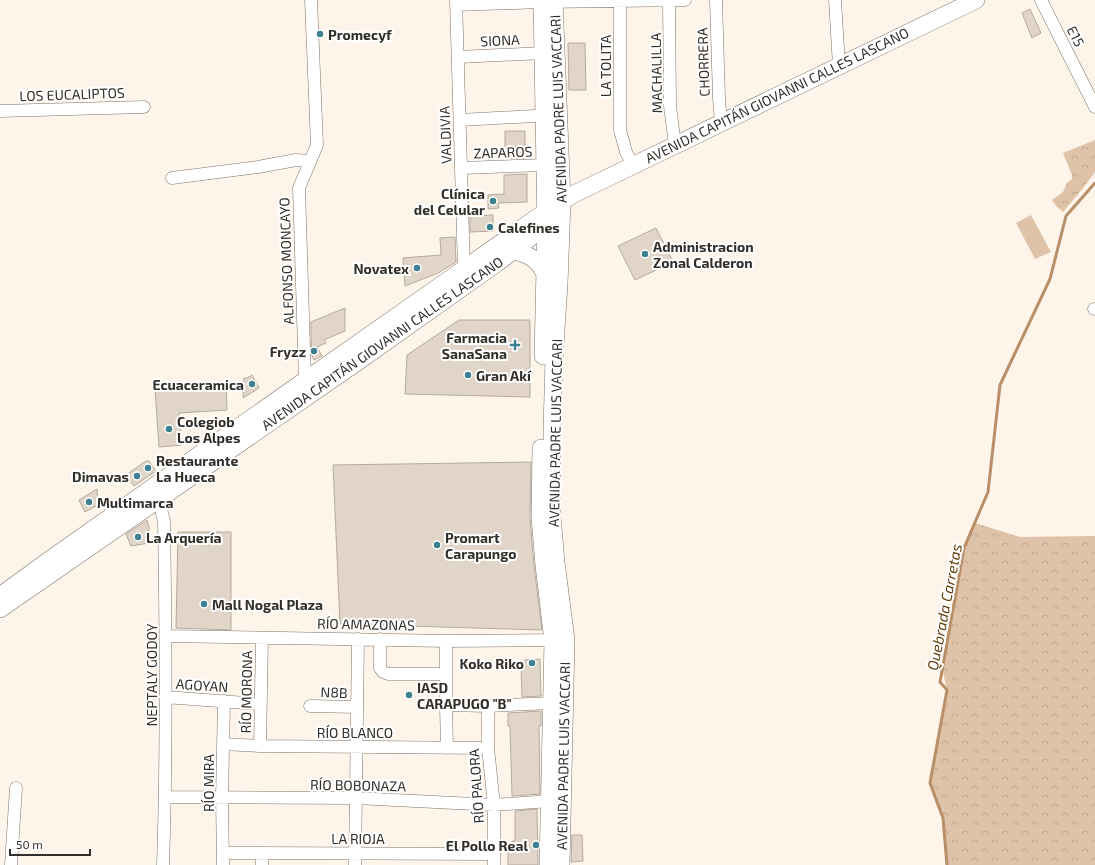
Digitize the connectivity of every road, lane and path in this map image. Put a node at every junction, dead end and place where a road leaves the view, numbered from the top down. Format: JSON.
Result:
{"nodes":[{"id":1,"x":311,"y":0,"type":"edge"},
{"id":2,"x":685,"y":0,"type":"edge"},
{"id":3,"x":716,"y":0,"type":"edge"},
{"id":4,"x":835,"y":0,"type":"edge"},
{"id":5,"x":976,"y":0,"type":"edge"},
{"id":6,"x":1041,"y":0,"type":"edge"},
{"id":7,"x":548,"y":1,"type":"edge"},
{"id":8,"x":669,"y":1,"type":"edge"},
{"id":9,"x":620,"y":2,"type":"junction"},
{"id":10,"x":456,"y":3,"type":"edge"},
{"id":11,"x":543,"y":53,"type":"junction"},
{"id":12,"x":458,"y":57,"type":"junction"},
{"id":13,"x":839,"y":66,"type":"junction"},
{"id":14,"x":144,"y":107,"type":"dead end"},
{"id":15,"x":1095,"y":107,"type":"edge"},
{"id":16,"x":0,"y":110,"type":"edge"},
{"id":17,"x":552,"y":115,"type":"junction"},
{"id":18,"x":460,"y":120,"type":"junction"},
{"id":19,"x":721,"y":122,"type":"junction"},
{"id":20,"x":675,"y":145,"type":"junction"},
{"id":21,"x":310,"y":161,"type":"junction"},
{"id":22,"x":546,"y":165,"type":"junction"},
{"id":23,"x":632,"y":165,"type":"junction"},
{"id":24,"x":461,"y":168,"type":"junction"},
{"id":25,"x":172,"y":178,"type":"dead end"},
{"id":26,"x":554,"y":212,"type":"junction"},
{"id":27,"x":512,"y":251,"type":"junction"},
{"id":28,"x":464,"y":270,"type":"junction"},
{"id":29,"x":545,"y":274,"type":"junction"},
{"id":30,"x":305,"y":381,"type":"junction"},
{"id":31,"x":155,"y":494,"type":"junction"},
{"id":32,"x":0,"y":596,"type":"edge"},
{"id":33,"x":0,"y":609,"type":"edge"},
{"id":34,"x":166,"y":636,"type":"junction"},
{"id":35,"x":262,"y":638,"type":"junction"},
{"id":36,"x":358,"y":639,"type":"junction"},
{"id":37,"x":380,"y":639,"type":"junction"},
{"id":38,"x":559,"y":640,"type":"junction"},
{"id":39,"x":446,"y":641,"type":"junction"},
{"id":40,"x":446,"y":674,"type":"junction"},
{"id":41,"x":166,"y":697,"type":"junction"},
{"id":42,"x":224,"y":701,"type":"junction"},
{"id":43,"x":552,"y":703,"type":"junction"},
{"id":44,"x":260,"y":704,"type":"junction"},
{"id":45,"x":310,"y":706,"type":"dead end"},
{"id":46,"x":446,"y":706,"type":"junction"},
{"id":47,"x":488,"y":706,"type":"junction"},
{"id":48,"x":357,"y":707,"type":"junction"},
{"id":49,"x":223,"y":744,"type":"junction"},
{"id":50,"x":260,"y":746,"type":"junction"},
{"id":51,"x":356,"y":747,"type":"junction"},
{"id":52,"x":447,"y":748,"type":"junction"},
{"id":53,"x":488,"y":748,"type":"junction"},
{"id":54,"x":16,"y":788,"type":"dead end"},
{"id":55,"x":165,"y":797,"type":"junction"},
{"id":56,"x":222,"y":798,"type":"junction"},
{"id":57,"x":356,"y":798,"type":"junction"},
{"id":58,"x":550,"y":801,"type":"junction"},
{"id":59,"x":494,"y":805,"type":"junction"},
{"id":60,"x":223,"y":853,"type":"junction"},
{"id":61,"x":262,"y":853,"type":"junction"},
{"id":62,"x":355,"y":859,"type":"edge"},
{"id":63,"x":457,"y":859,"type":"edge"},
{"id":64,"x":493,"y":859,"type":"edge"},
{"id":65,"x":11,"y":865,"type":"edge"},
{"id":66,"x":163,"y":865,"type":"edge"},
{"id":67,"x":223,"y":865,"type":"edge"},
{"id":68,"x":262,"y":865,"type":"edge"},
{"id":69,"x":548,"y":865,"type":"edge"},
{"id":70,"x":560,"y":865,"type":"edge"}],
"edges":[{"from":1,"to":21,"type":"street","name":"ALFONSO MONCAYO"},
{"from":2,"to":8,"type":"street"},
{"from":3,"to":19,"type":"street","name":"CHORRERA"},
{"from":4,"to":13,"type":"street"},
{"from":5,"to":13,"type":"main road","name":"AVENIDA CAPITÁN GIOVANNI CALLES LASCANO"},
{"from":6,"to":15,"type":"street","name":"E15"},
{"from":7,"to":9,"type":"street"},
{"from":7,"to":10,"type":"street"},
{"from":7,"to":11,"type":"main road","name":"AVENIDA PADRE LUIS VACCARI"},
{"from":7,"to":17,"type":"main road","name":"AVENIDA PADRE LUIS VACCARI"},
{"from":8,"to":9,"type":"street"},
{"from":8,"to":20,"type":"street","name":"MACHALILLA"},
{"from":9,"to":23,"type":"street","name":"LA TOLITA"},
{"from":10,"to":12,"type":"street","name":"VALDIVIA"},
{"from":11,"to":12,"type":"street","name":"SIONA"},
{"from":11,"to":17,"type":"main road","name":"AVENIDA PADRE LUIS VACCARI"},
{"from":12,"to":18,"type":"street","name":"VALDIVIA"},
{"from":13,"to":19,"type":"main road","name":"AVENIDA CAPITÁN GIOVANNI CALLES LASCANO"},
{"from":14,"to":16,"type":"street","name":"LOS EUCALIPTOS"},
{"from":17,"to":18,"type":"street"},
{"from":17,"to":22,"type":"main road","name":"AVENIDA PADRE LUIS VACCARI"},
{"from":17,"to":26,"type":"main road","name":"AVENIDA PADRE LUIS VACCARI"},
{"from":18,"to":24,"type":"street","name":"VALDIVIA"},
{"from":19,"to":20,"type":"main road","name":"AVENIDA CAPITÁN GIOVANNI CALLES LASCANO"},
{"from":20,"to":23,"type":"main road","name":"AVENIDA CAPITÁN GIOVANNI CALLES LASCANO"},
{"from":21,"to":25,"type":"street"},
{"from":21,"to":30,"type":"street","name":"ALFONSO MONCAYO"},
{"from":22,"to":24,"type":"street","name":"ZAPAROS"},
{"from":22,"to":26,"type":"main road","name":"AVENIDA PADRE LUIS VACCARI"},
{"from":23,"to":26,"type":"main road","name":"AVENIDA CAPITÁN GIOVANNI CALLES LASCANO"},
{"from":24,"to":28,"type":"street","name":"VALDIVIA"},
{"from":26,"to":27,"type":"main road","name":"AVENIDA CAPITÁN GIOVANNI CALLES LASCANO"},
{"from":26,"to":28,"type":"main road","name":"AVENIDA CAPITÁN GIOVANNI CALLES LASCANO"},
{"from":26,"to":29,"type":"main road","name":"AVENIDA PADRE LUIS VACCARI"},
{"from":26,"to":38,"type":"main road","name":"AVENIDA PADRE LUIS VACCARI"},
{"from":27,"to":29,"type":"main road"},
{"from":27,"to":31,"type":"main road","name":"AVENIDA CAPITÁN GIOVANNI CALLES LASCANO"},
{"from":28,"to":30,"type":"main road","name":"AVENIDA CAPITÁN GIOVANNI CALLES LASCANO"},
{"from":29,"to":38,"type":"main road","name":"AVENIDA PADRE LUIS VACCARI"},
{"from":30,"to":31,"type":"main road","name":"AVENIDA CAPITÁN GIOVANNI CALLES LASCANO"},
{"from":31,"to":32,"type":"main road","name":"AVENIDA CAPITÁN GIOVANNI CALLES LASCANO"},
{"from":31,"to":33,"type":"main road","name":"AVENIDA CAPITÁN GIOVANNI CALLES LASCANO"},
{"from":31,"to":34,"type":"street","name":"NEPTALY GODOY"},
{"from":34,"to":35,"type":"street","name":"RÍO AMAZONAS"},
{"from":34,"to":41,"type":"street","name":"NEPTALY GODOY"},
{"from":35,"to":36,"type":"street","name":"RÍO AMAZONAS"},
{"from":35,"to":44,"type":"street","name":"RÍO MORONA"},
{"from":36,"to":37,"type":"street","name":"RÍO AMAZONAS"},
{"from":36,"to":48,"type":"street"},
{"from":37,"to":39,"type":"street","name":"RÍO AMAZONAS"},
{"from":37,"to":40,"type":"street"},
{"from":38,"to":39,"type":"street","name":"RÍO AMAZONAS"},
{"from":38,"to":43,"type":"main road","name":"AVENIDA PADRE LUIS VACCARI"},
{"from":38,"to":70,"type":"main road","name":"AVENIDA PADRE LUIS VACCARI"},
{"from":39,"to":40,"type":"street"},
{"from":40,"to":46,"type":"street"},
{"from":41,"to":42,"type":"street","name":"AGOYAN"},
{"from":41,"to":55,"type":"street","name":"NEPTALY GODOY"},
{"from":42,"to":44,"type":"street","name":"AGOYAN"},
{"from":42,"to":49,"type":"street","name":"RÍO MIRA"},
{"from":43,"to":47,"type":"street"},
{"from":43,"to":58,"type":"main road","name":"AVENIDA PADRE LUIS VACCARI"},
{"from":44,"to":50,"type":"street","name":"RÍO MORONA"},
{"from":45,"to":48,"type":"street","name":"N8B"},
{"from":46,"to":47,"type":"street"},
{"from":46,"to":52,"type":"street"},
{"from":47,"to":53,"type":"street","name":"RÍO PALORA"},
{"from":48,"to":51,"type":"street"},
{"from":49,"to":50,"type":"street","name":"RÍO BLANCO"},
{"from":49,"to":56,"type":"street","name":"RÍO MIRA"},
{"from":50,"to":51,"type":"street","name":"RÍO BLANCO"},
{"from":51,"to":52,"type":"street","name":"RÍO BLANCO"},
{"from":51,"to":57,"type":"street"},
{"from":52,"to":53,"type":"street","name":"RÍO BLANCO"},
{"from":53,"to":59,"type":"street","name":"RÍO PALORA"},
{"from":54,"to":65,"type":"street"},
{"from":55,"to":56,"type":"street","name":"RÍO BOBONAZA"},
{"from":55,"to":66,"type":"street","name":"NEPTALY GODOY"},
{"from":56,"to":57,"type":"street","name":"RÍO BOBONAZA"},
{"from":56,"to":60,"type":"street","name":"RÍO MIRA"},
{"from":57,"to":59,"type":"street","name":"RÍO BOBONAZA"},
{"from":57,"to":62,"type":"street"},
{"from":58,"to":59,"type":"street","name":"RÍO BOBONAZA"},
{"from":58,"to":69,"type":"main road","name":"AVENIDA PADRE LUIS VACCARI"},
{"from":59,"to":64,"type":"street","name":"RÍO PALORA"},
{"from":60,"to":61,"type":"street","name":"LA RIOJA"},
{"from":60,"to":67,"type":"street","name":"RÍO MIRA"},
{"from":61,"to":62,"type":"street","name":"LA RIOJA"},
{"from":61,"to":68,"type":"street"},
{"from":62,"to":63,"type":"street","name":"LA RIOJA"},
{"from":63,"to":64,"type":"street","name":"LA RIOJA"}]}
